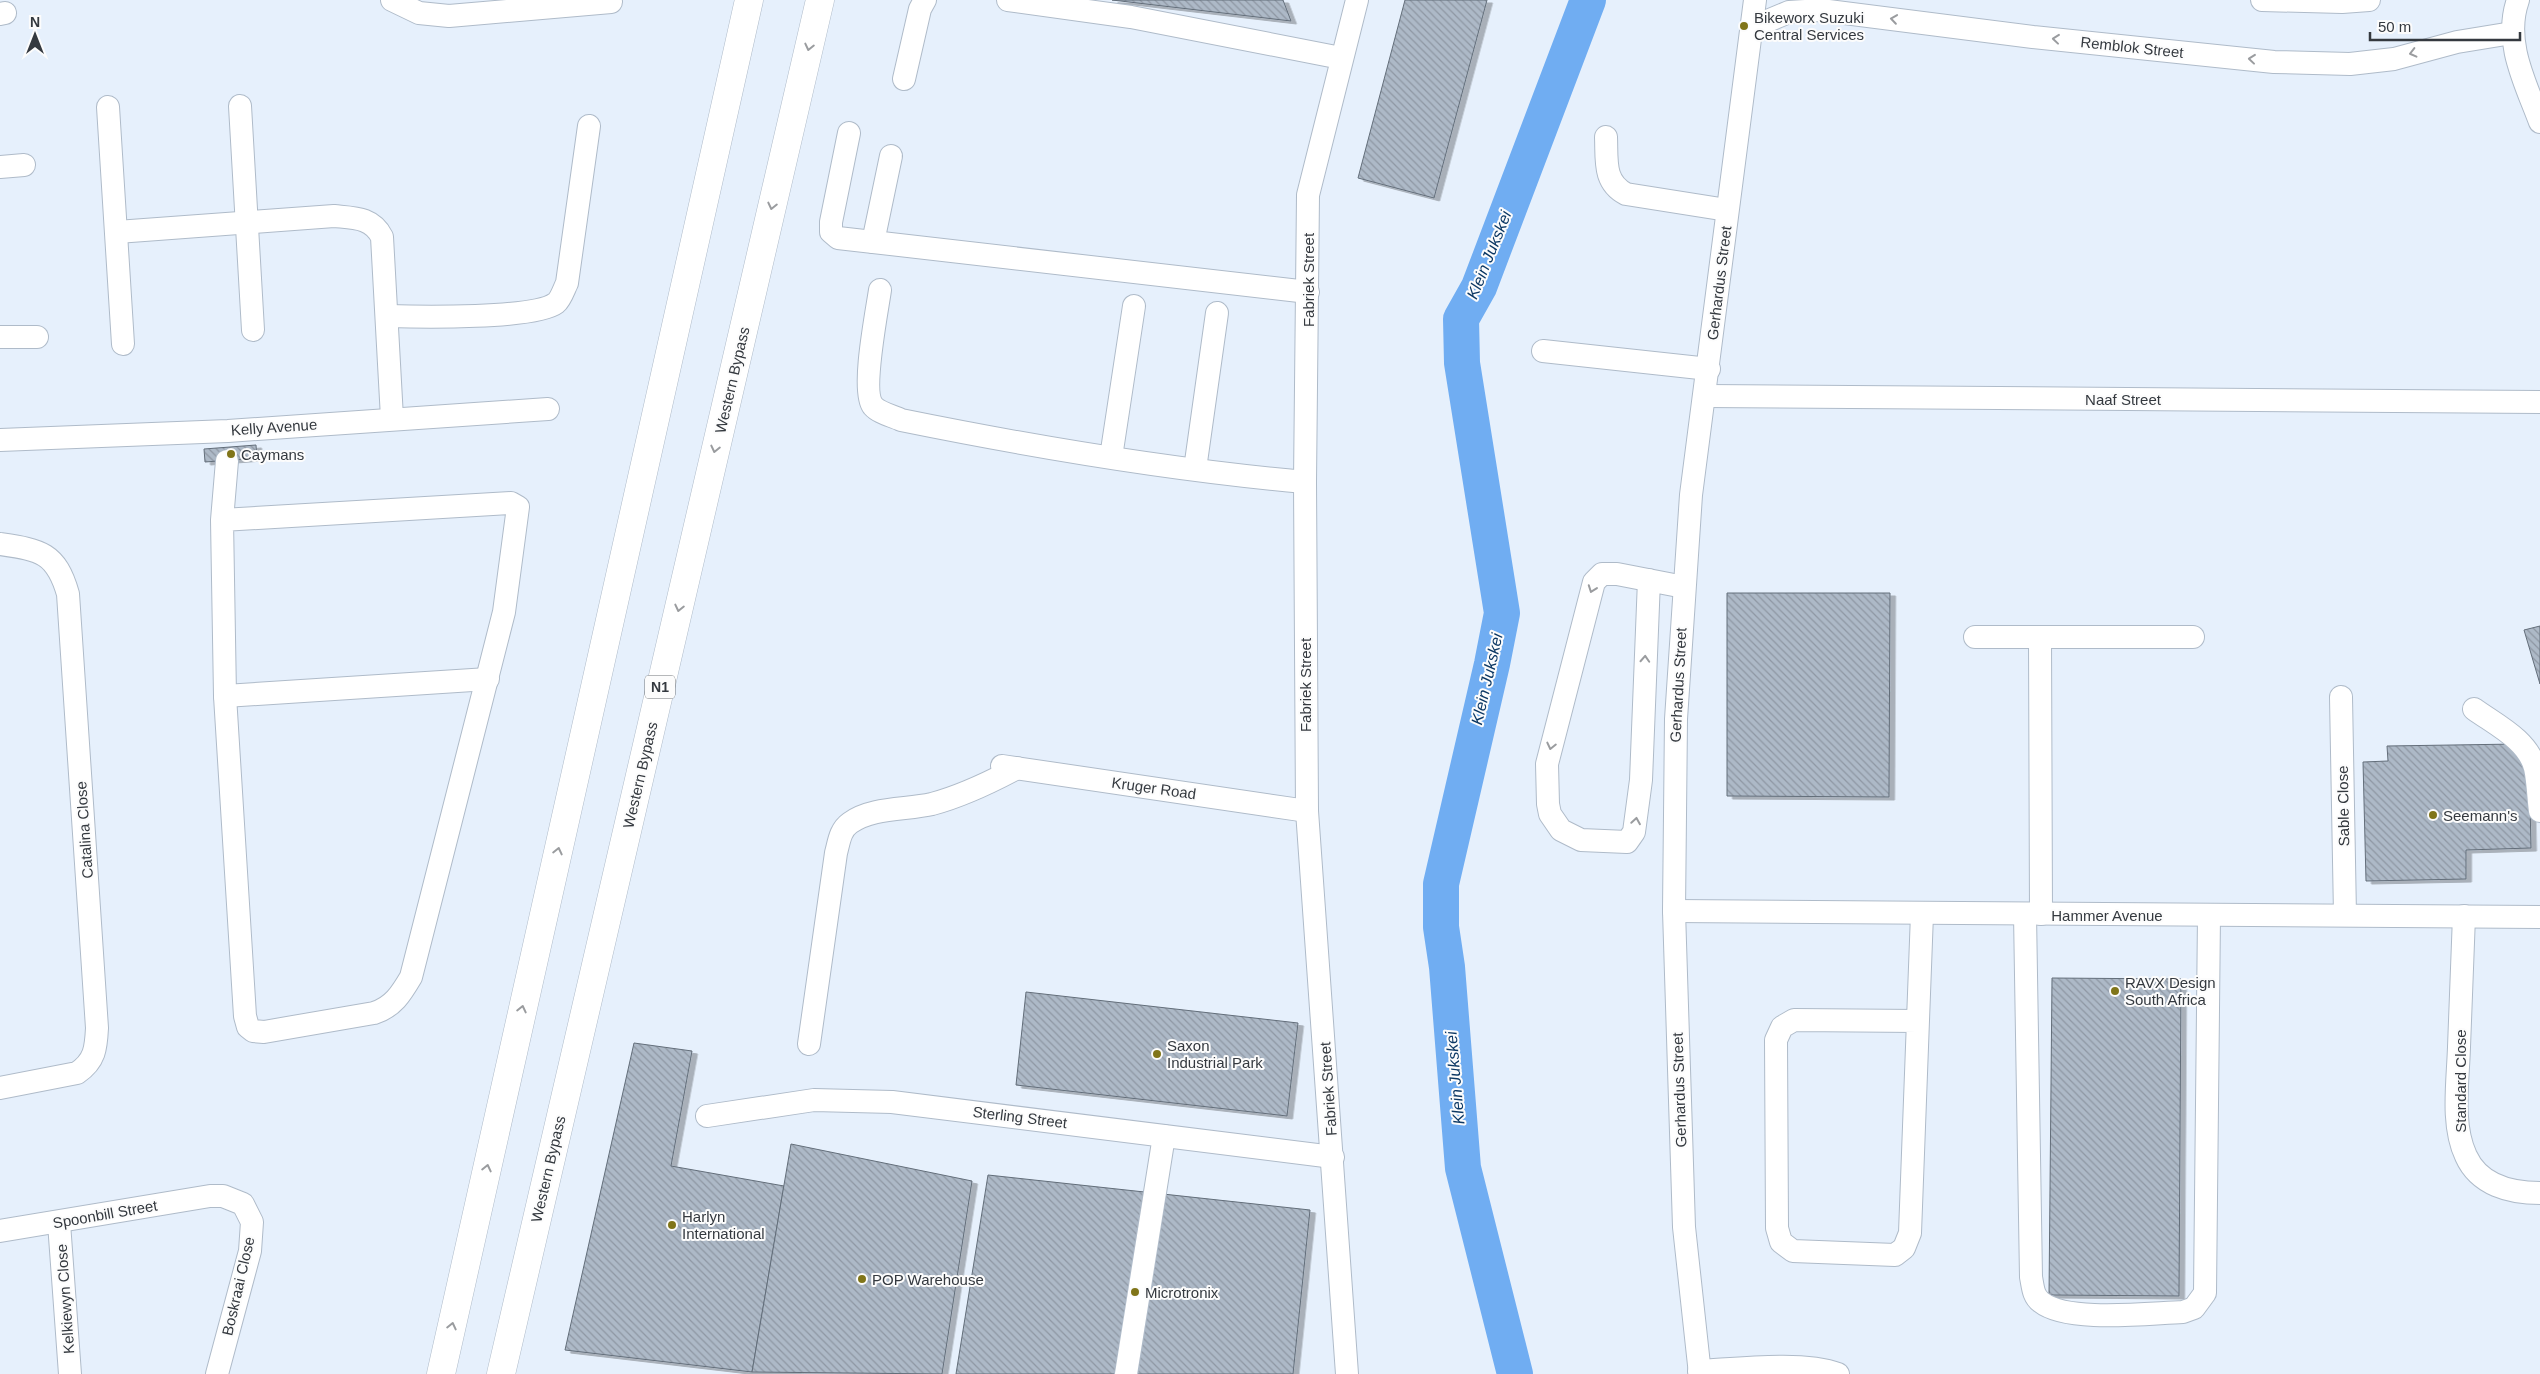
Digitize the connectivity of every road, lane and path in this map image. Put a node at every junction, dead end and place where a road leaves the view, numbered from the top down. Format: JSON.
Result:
{"nodes":[{"id":1,"x":392,"y":0,"type":"edge"},
{"id":2,"x":750,"y":0,"type":"edge"},
{"id":3,"x":820,"y":0,"type":"edge"},
{"id":4,"x":925,"y":0,"type":"edge"},
{"id":5,"x":1008,"y":0,"type":"edge"},
{"id":6,"x":1357,"y":0,"type":"edge"},
{"id":7,"x":1755,"y":0,"type":"edge"},
{"id":8,"x":2262,"y":0,"type":"edge"},
{"id":9,"x":2369,"y":0,"type":"edge"},
{"id":10,"x":2518,"y":0,"type":"edge"},
{"id":11,"x":610,"y":2,"type":"dead end"},
{"id":12,"x":1753,"y":27,"type":"junction"},
{"id":13,"x":2512,"y":32,"type":"junction"},
{"id":14,"x":1341,"y":58,"type":"junction"},
{"id":15,"x":904,"y":79,"type":"dead end"},
{"id":16,"x":108,"y":106,"type":"dead end"},
{"id":17,"x":240,"y":106,"type":"dead end"},
{"id":18,"x":2540,"y":122,"type":"edge"},
{"id":19,"x":589,"y":126,"type":"dead end"},
{"id":20,"x":849,"y":133,"type":"dead end"},
{"id":21,"x":1606,"y":137,"type":"dead end"},
{"id":22,"x":891,"y":156,"type":"dead end"},
{"id":23,"x":24,"y":165,"type":"dead end"},
{"id":24,"x":0,"y":167,"type":"edge"},
{"id":25,"x":1728,"y":210,"type":"junction"},
{"id":26,"x":247,"y":224,"type":"junction"},
{"id":27,"x":117,"y":232,"type":"junction"},
{"id":28,"x":873,"y":242,"type":"junction"},
{"id":29,"x":880,"y":290,"type":"dead end"},
{"id":30,"x":1308,"y":292,"type":"junction"},
{"id":31,"x":1134,"y":306,"type":"dead end"},
{"id":32,"x":1217,"y":313,"type":"dead end"},
{"id":33,"x":388,"y":316,"type":"junction"},
{"id":34,"x":253,"y":330,"type":"dead end"},
{"id":35,"x":36,"y":337,"type":"dead end"},
{"id":36,"x":0,"y":338,"type":"edge"},
{"id":37,"x":123,"y":344,"type":"dead end"},
{"id":38,"x":1543,"y":351,"type":"dead end"},
{"id":39,"x":1708,"y":370,"type":"junction"},
{"id":40,"x":1705,"y":396,"type":"junction"},
{"id":41,"x":2540,"y":402,"type":"edge"},
{"id":42,"x":548,"y":409,"type":"dead end"},
{"id":43,"x":392,"y":418,"type":"junction"},
{"id":44,"x":0,"y":440,"type":"edge"},
{"id":45,"x":228,"y":446,"type":"junction"},
{"id":46,"x":1111,"y":457,"type":"junction"},
{"id":47,"x":1195,"y":469,"type":"junction"},
{"id":48,"x":1305,"y":482,"type":"junction"},
{"id":49,"x":222,"y":520,"type":"junction"},
{"id":50,"x":0,"y":544,"type":"edge"},
{"id":51,"x":1649,"y":580,"type":"junction"},
{"id":52,"x":1684,"y":588,"type":"junction"},
{"id":53,"x":1975,"y":638,"type":"dead end"},
{"id":54,"x":2040,"y":638,"type":"junction"},
{"id":55,"x":2193,"y":638,"type":"dead end"},
{"id":56,"x":488,"y":680,"type":"junction"},
{"id":57,"x":225,"y":696,"type":"junction"},
{"id":58,"x":2341,"y":697,"type":"dead end"},
{"id":59,"x":2474,"y":709,"type":"dead end"},
{"id":60,"x":1307,"y":811,"type":"junction"},
{"id":61,"x":2540,"y":811,"type":"edge"},
{"id":62,"x":1674,"y":911,"type":"junction"},
{"id":63,"x":1922,"y":914,"type":"junction"},
{"id":64,"x":2033,"y":914,"type":"junction"},
{"id":65,"x":2209,"y":915,"type":"junction"},
{"id":66,"x":2345,"y":915,"type":"junction"},
{"id":67,"x":2464,"y":916,"type":"junction"},
{"id":68,"x":2540,"y":917,"type":"edge"},
{"id":69,"x":1918,"y":1021,"type":"junction"},
{"id":70,"x":809,"y":1044,"type":"dead end"},
{"id":71,"x":0,"y":1088,"type":"edge"},
{"id":72,"x":706,"y":1116,"type":"dead end"},
{"id":73,"x":1164,"y":1136,"type":"junction"},
{"id":74,"x":1334,"y":1157,"type":"junction"},
{"id":75,"x":2540,"y":1193,"type":"edge"},
{"id":76,"x":210,"y":1196,"type":"joint"},
{"id":77,"x":59,"y":1223,"type":"junction"},
{"id":78,"x":0,"y":1231,"type":"edge"},
{"id":79,"x":1700,"y":1372,"type":"edge"},
{"id":80,"x":70,"y":1374,"type":"edge"},
{"id":81,"x":217,"y":1374,"type":"edge"},
{"id":82,"x":441,"y":1374,"type":"edge"},
{"id":83,"x":501,"y":1374,"type":"edge"},
{"id":84,"x":1126,"y":1374,"type":"edge"},
{"id":85,"x":1347,"y":1374,"type":"edge"},
{"id":86,"x":1838,"y":1374,"type":"edge"}],
"edges":[{"from":1,"to":11,"type":"street"},
{"from":82,"to":2,"type":"highway","one_way":true},
{"from":3,"to":83,"type":"highway","name":"Western Bypass","number":"N1","one_way":true},
{"from":4,"to":15,"type":"street"},
{"from":5,"to":14,"type":"street"},
{"from":6,"to":14,"type":"street","name":"Fabriek Street"},
{"from":7,"to":12,"type":"street","name":"Gerhardus Street"},
{"from":8,"to":9,"type":"street"},
{"from":10,"to":13,"type":"street"},
{"from":13,"to":12,"type":"street","name":"Remblok Street","one_way":true},
{"from":12,"to":25,"type":"street","name":"Gerhardus Street"},
{"from":13,"to":18,"type":"street"},
{"from":14,"to":30,"type":"street","name":"Fabriek Street"},
{"from":16,"to":27,"type":"street"},
{"from":17,"to":26,"type":"street"},
{"from":19,"to":33,"type":"street"},
{"from":20,"to":28,"type":"street"},
{"from":21,"to":25,"type":"street"},
{"from":22,"to":28,"type":"street"},
{"from":23,"to":24,"type":"street"},
{"from":25,"to":39,"type":"street","name":"Gerhardus Street"},
{"from":26,"to":27,"type":"street"},
{"from":26,"to":33,"type":"street"},
{"from":26,"to":34,"type":"street"},
{"from":27,"to":37,"type":"street"},
{"from":28,"to":30,"type":"street"},
{"from":29,"to":46,"type":"street"},
{"from":30,"to":48,"type":"street","name":"Fabriek Street"},
{"from":31,"to":46,"type":"street"},
{"from":32,"to":47,"type":"street"},
{"from":33,"to":43,"type":"street"},
{"from":35,"to":36,"type":"street"},
{"from":38,"to":39,"type":"street"},
{"from":39,"to":40,"type":"street","name":"Gerhardus Street"},
{"from":40,"to":41,"type":"street","name":"Naaf Street"},
{"from":40,"to":52,"type":"street","name":"Gerhardus Street"},
{"from":42,"to":43,"type":"street","name":"Kelly Avenue"},
{"from":43,"to":45,"type":"street","name":"Kelly Avenue"},
{"from":44,"to":45,"type":"street","name":"Kelly Avenue"},
{"from":45,"to":49,"type":"street"},
{"from":46,"to":47,"type":"street"},
{"from":47,"to":48,"type":"street"},
{"from":48,"to":60,"type":"street","name":"Fabriek Street"},
{"from":49,"to":56,"type":"street"},
{"from":49,"to":57,"type":"street"},
{"from":50,"to":71,"type":"street","name":"Catalina Close"},
{"from":51,"to":51,"type":"street","one_way":true},
{"from":51,"to":52,"type":"street"},
{"from":52,"to":62,"type":"street","name":"Gerhardus Street"},
{"from":53,"to":54,"type":"street"},
{"from":54,"to":55,"type":"street"},
{"from":54,"to":64,"type":"street"},
{"from":56,"to":57,"type":"street"},
{"from":56,"to":57,"type":"street"},
{"from":58,"to":66,"type":"street","name":"Sable Close"},
{"from":59,"to":61,"type":"street"},
{"from":60,"to":70,"type":"street","name":"Kruger Road"},
{"from":60,"to":74,"type":"street","name":"Fabriek Street"},
{"from":62,"to":63,"type":"street","name":"Hammer Avenue"},
{"from":62,"to":79,"type":"street","name":"Gerhardus Street"},
{"from":63,"to":64,"type":"street","name":"Hammer Avenue"},
{"from":63,"to":69,"type":"street"},
{"from":64,"to":65,"type":"street","name":"Hammer Avenue"},
{"from":64,"to":65,"type":"street"},
{"from":65,"to":66,"type":"street","name":"Hammer Avenue"},
{"from":66,"to":67,"type":"street","name":"Hammer Avenue"},
{"from":67,"to":68,"type":"street","name":"Hammer Avenue"},
{"from":67,"to":75,"type":"street","name":"Standard Close"},
{"from":69,"to":69,"type":"street"},
{"from":72,"to":73,"type":"street","name":"Sterling Street"},
{"from":73,"to":74,"type":"street","name":"Sterling Street"},
{"from":73,"to":84,"type":"street"},
{"from":74,"to":85,"type":"street","name":"Fabriek Street"},
{"from":76,"to":77,"type":"street","name":"Spoonbill Street"},
{"from":76,"to":81,"type":"street","name":"Boskraai Close"},
{"from":77,"to":78,"type":"street","name":"Spoonbill Street"},
{"from":77,"to":80,"type":"street","name":"Kelkiewyn Close"},
{"from":79,"to":86,"type":"street"}]}
